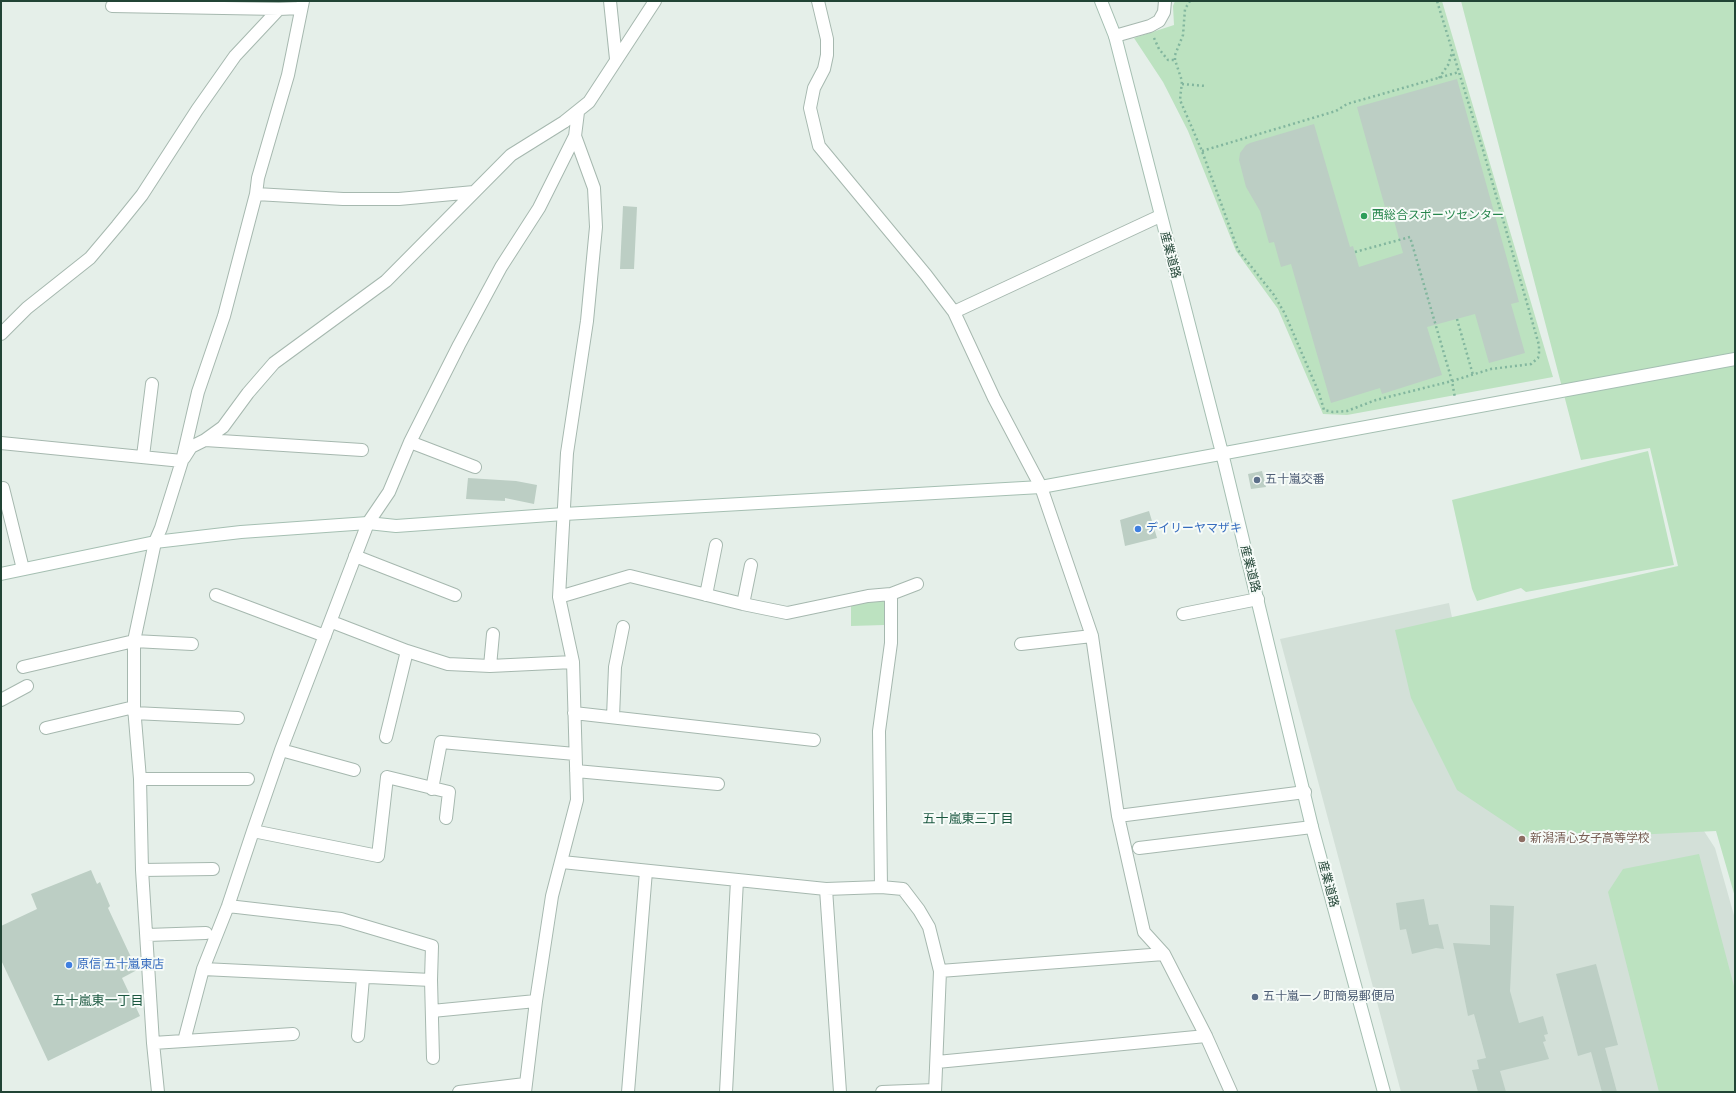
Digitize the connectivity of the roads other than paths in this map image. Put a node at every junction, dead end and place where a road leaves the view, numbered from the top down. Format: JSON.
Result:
{"nodes":[{"id":1,"x":610,"y":1,"type":"edge"},
{"id":2,"x":654,"y":1,"type":"edge"},
{"id":3,"x":818,"y":1,"type":"edge"},
{"id":4,"x":1101,"y":1,"type":"edge"},
{"id":5,"x":1165,"y":1,"type":"edge"},
{"id":6,"x":301,"y":4,"type":"edge"},
{"id":7,"x":112,"y":6,"type":"dead end"},
{"id":8,"x":278,"y":10,"type":"junction"},
{"id":9,"x":1115,"y":36,"type":"junction"},
{"id":10,"x":616,"y":59,"type":"junction"},
{"id":11,"x":578,"y":112,"type":"junction"},
{"id":12,"x":575,"y":136,"type":"junction"},
{"id":13,"x":474,"y":192,"type":"junction"},
{"id":14,"x":256,"y":194,"type":"junction"},
{"id":15,"x":1160,"y":216,"type":"junction"},
{"id":16,"x":954,"y":312,"type":"junction"},
{"id":17,"x":1,"y":334,"type":"edge"},
{"id":18,"x":1735,"y":359,"type":"edge"},
{"id":19,"x":152,"y":384,"type":"dead end"},
{"id":20,"x":204,"y":440,"type":"junction"},
{"id":21,"x":410,"y":442,"type":"junction"},
{"id":22,"x":1,"y":443,"type":"edge"},
{"id":23,"x":362,"y":450,"type":"dead end"},
{"id":24,"x":1222,"y":453,"type":"junction"},
{"id":25,"x":143,"y":456,"type":"junction"},
{"id":26,"x":182,"y":461,"type":"junction"},
{"id":27,"x":475,"y":467,"type":"dead end"},
{"id":28,"x":1041,"y":487,"type":"junction"},
{"id":29,"x":4,"y":488,"type":"dead end"},
{"id":30,"x":564,"y":514,"type":"junction"},
{"id":31,"x":368,"y":523,"type":"junction"},
{"id":32,"x":155,"y":542,"type":"junction"},
{"id":33,"x":716,"y":545,"type":"dead end"},
{"id":34,"x":355,"y":556,"type":"junction"},
{"id":35,"x":751,"y":565,"type":"dead end"},
{"id":36,"x":23,"y":569,"type":"junction"},
{"id":37,"x":1,"y":574,"type":"edge"},
{"id":38,"x":917,"y":584,"type":"dead end"},
{"id":39,"x":891,"y":594,"type":"junction"},
{"id":40,"x":216,"y":595,"type":"dead end"},
{"id":41,"x":455,"y":595,"type":"dead end"},
{"id":42,"x":706,"y":595,"type":"junction"},
{"id":43,"x":559,"y":596,"type":"junction"},
{"id":44,"x":1258,"y":599,"type":"junction"},
{"id":45,"x":743,"y":604,"type":"junction"},
{"id":46,"x":1183,"y":614,"type":"dead end"},
{"id":47,"x":332,"y":622,"type":"junction"},
{"id":48,"x":623,"y":626,"type":"dead end"},
{"id":49,"x":493,"y":634,"type":"dead end"},
{"id":50,"x":325,"y":636,"type":"junction"},
{"id":51,"x":1092,"y":636,"type":"junction"},
{"id":52,"x":134,"y":641,"type":"junction"},
{"id":53,"x":192,"y":644,"type":"dead end"},
{"id":54,"x":1022,"y":644,"type":"dead end"},
{"id":55,"x":407,"y":651,"type":"junction"},
{"id":56,"x":573,"y":662,"type":"junction"},
{"id":57,"x":490,"y":666,"type":"junction"},
{"id":58,"x":23,"y":667,"type":"dead end"},
{"id":59,"x":27,"y":686,"type":"dead end"},
{"id":60,"x":1,"y":700,"type":"edge"},
{"id":61,"x":134,"y":710,"type":"junction"},
{"id":62,"x":574,"y":713,"type":"junction"},
{"id":63,"x":613,"y":717,"type":"junction"},
{"id":64,"x":238,"y":718,"type":"dead end"},
{"id":65,"x":46,"y":728,"type":"dead end"},
{"id":66,"x":386,"y":737,"type":"dead end"},
{"id":67,"x":814,"y":740,"type":"dead end"},
{"id":68,"x":281,"y":750,"type":"junction"},
{"id":69,"x":575,"y":754,"type":"junction"},
{"id":70,"x":354,"y":770,"type":"dead end"},
{"id":71,"x":576,"y":771,"type":"junction"},
{"id":72,"x":140,"y":779,"type":"junction"},
{"id":73,"x":248,"y":779,"type":"dead end"},
{"id":74,"x":718,"y":784,"type":"dead end"},
{"id":75,"x":432,"y":789,"type":"junction"},
{"id":76,"x":1305,"y":792,"type":"junction"},
{"id":77,"x":1118,"y":816,"type":"junction"},
{"id":78,"x":446,"y":818,"type":"dead end"},
{"id":79,"x":1312,"y":827,"type":"junction"},
{"id":80,"x":253,"y":831,"type":"junction"},
{"id":81,"x":1139,"y":848,"type":"dead end"},
{"id":82,"x":562,"y":862,"type":"junction"},
{"id":83,"x":213,"y":869,"type":"dead end"},
{"id":84,"x":142,"y":870,"type":"junction"},
{"id":85,"x":646,"y":871,"type":"junction"},
{"id":86,"x":737,"y":880,"type":"junction"},
{"id":87,"x":881,"y":887,"type":"junction"},
{"id":88,"x":826,"y":889,"type":"junction"},
{"id":89,"x":228,"y":906,"type":"junction"},
{"id":90,"x":206,"y":933,"type":"dead end"},
{"id":91,"x":147,"y":936,"type":"junction"},
{"id":92,"x":1164,"y":954,"type":"junction"},
{"id":93,"x":203,"y":969,"type":"junction"},
{"id":94,"x":940,"y":971,"type":"junction"},
{"id":95,"x":363,"y":978,"type":"junction"},
{"id":96,"x":430,"y":980,"type":"junction"},
{"id":97,"x":536,"y":1001,"type":"junction"},
{"id":98,"x":432,"y":1011,"type":"junction"},
{"id":99,"x":293,"y":1034,"type":"dead end"},
{"id":100,"x":358,"y":1036,"type":"dead end"},
{"id":101,"x":1206,"y":1036,"type":"junction"},
{"id":102,"x":184,"y":1041,"type":"junction"},
{"id":103,"x":152,"y":1043,"type":"junction"},
{"id":104,"x":433,"y":1058,"type":"dead end"},
{"id":105,"x":937,"y":1062,"type":"junction"},
{"id":106,"x":525,"y":1088,"type":"edge"},
{"id":107,"x":935,"y":1091,"type":"edge"},
{"id":108,"x":158,"y":1092,"type":"edge"},
{"id":109,"x":459,"y":1092,"type":"edge"},
{"id":110,"x":628,"y":1092,"type":"edge"},
{"id":111,"x":726,"y":1092,"type":"edge"},
{"id":112,"x":840,"y":1092,"type":"edge"},
{"id":113,"x":882,"y":1092,"type":"edge"},
{"id":114,"x":1231,"y":1092,"type":"edge"},
{"id":115,"x":1384,"y":1092,"type":"edge"}],
"edges":[{"from":1,"to":10,"type":"street"},
{"from":2,"to":10,"type":"street"},
{"from":3,"to":16,"type":"street"},
{"from":4,"to":9,"type":"street","name":"産業道路"},
{"from":5,"to":9,"type":"street"},
{"from":6,"to":8,"type":"street"},
{"from":6,"to":14,"type":"street"},
{"from":7,"to":8,"type":"street"},
{"from":8,"to":17,"type":"street"},
{"from":9,"to":15,"type":"street","name":"産業道路"},
{"from":10,"to":11,"type":"street"},
{"from":11,"to":12,"type":"street"},
{"from":11,"to":13,"type":"street"},
{"from":12,"to":21,"type":"street"},
{"from":12,"to":30,"type":"street"},
{"from":13,"to":14,"type":"street"},
{"from":13,"to":20,"type":"street"},
{"from":14,"to":26,"type":"street"},
{"from":15,"to":16,"type":"street"},
{"from":15,"to":24,"type":"street","name":"産業道路"},
{"from":16,"to":28,"type":"street"},
{"from":18,"to":24,"type":"street"},
{"from":19,"to":25,"type":"street"},
{"from":20,"to":23,"type":"street"},
{"from":20,"to":26,"type":"street"},
{"from":21,"to":27,"type":"street"},
{"from":21,"to":31,"type":"street"},
{"from":22,"to":25,"type":"street"},
{"from":24,"to":28,"type":"street"},
{"from":24,"to":44,"type":"street","name":"産業道路"},
{"from":25,"to":26,"type":"street"},
{"from":26,"to":32,"type":"street"},
{"from":28,"to":30,"type":"street"},
{"from":28,"to":51,"type":"street"},
{"from":29,"to":36,"type":"street"},
{"from":30,"to":31,"type":"street"},
{"from":30,"to":43,"type":"street"},
{"from":31,"to":32,"type":"street"},
{"from":31,"to":34,"type":"street"},
{"from":32,"to":36,"type":"street"},
{"from":32,"to":52,"type":"street"},
{"from":33,"to":42,"type":"street"},
{"from":34,"to":41,"type":"street"},
{"from":34,"to":47,"type":"street"},
{"from":35,"to":45,"type":"street"},
{"from":36,"to":37,"type":"street"},
{"from":38,"to":39,"type":"street"},
{"from":39,"to":45,"type":"street"},
{"from":39,"to":87,"type":"street"},
{"from":40,"to":50,"type":"street"},
{"from":42,"to":43,"type":"street"},
{"from":42,"to":45,"type":"street"},
{"from":43,"to":56,"type":"street"},
{"from":44,"to":46,"type":"street"},
{"from":44,"to":76,"type":"street","name":"産業道路"},
{"from":47,"to":50,"type":"street"},
{"from":47,"to":55,"type":"street"},
{"from":48,"to":63,"type":"street"},
{"from":49,"to":57,"type":"street"},
{"from":50,"to":68,"type":"street"},
{"from":51,"to":54,"type":"street"},
{"from":51,"to":77,"type":"street"},
{"from":52,"to":53,"type":"street"},
{"from":52,"to":58,"type":"street"},
{"from":52,"to":61,"type":"street"},
{"from":55,"to":57,"type":"street"},
{"from":55,"to":66,"type":"street"},
{"from":56,"to":57,"type":"street"},
{"from":56,"to":62,"type":"street"},
{"from":59,"to":60,"type":"street"},
{"from":61,"to":64,"type":"street"},
{"from":61,"to":65,"type":"street"},
{"from":61,"to":72,"type":"street"},
{"from":62,"to":63,"type":"street"},
{"from":62,"to":69,"type":"street"},
{"from":63,"to":67,"type":"street"},
{"from":68,"to":70,"type":"street"},
{"from":68,"to":80,"type":"street"},
{"from":69,"to":71,"type":"street"},
{"from":69,"to":75,"type":"street"},
{"from":71,"to":74,"type":"street"},
{"from":71,"to":82,"type":"street"},
{"from":72,"to":73,"type":"street"},
{"from":72,"to":84,"type":"street"},
{"from":75,"to":78,"type":"street"},
{"from":75,"to":80,"type":"street"},
{"from":76,"to":77,"type":"street"},
{"from":76,"to":79,"type":"street","name":"産業道路"},
{"from":77,"to":92,"type":"street"},
{"from":79,"to":81,"type":"street"},
{"from":79,"to":115,"type":"street","name":"産業道路"},
{"from":80,"to":89,"type":"street"},
{"from":82,"to":85,"type":"street"},
{"from":82,"to":97,"type":"street"},
{"from":83,"to":84,"type":"street"},
{"from":84,"to":91,"type":"street"},
{"from":85,"to":86,"type":"street"},
{"from":85,"to":110,"type":"street"},
{"from":86,"to":88,"type":"street"},
{"from":86,"to":111,"type":"street"},
{"from":87,"to":88,"type":"street"},
{"from":87,"to":94,"type":"street"},
{"from":88,"to":112,"type":"street"},
{"from":89,"to":93,"type":"street"},
{"from":89,"to":96,"type":"street"},
{"from":90,"to":91,"type":"street"},
{"from":91,"to":103,"type":"street"},
{"from":92,"to":94,"type":"street"},
{"from":92,"to":101,"type":"street"},
{"from":93,"to":95,"type":"street"},
{"from":93,"to":102,"type":"street"},
{"from":94,"to":105,"type":"street"},
{"from":95,"to":96,"type":"street"},
{"from":95,"to":100,"type":"street"},
{"from":96,"to":98,"type":"street"},
{"from":97,"to":98,"type":"street"},
{"from":97,"to":106,"type":"street"},
{"from":98,"to":104,"type":"street"},
{"from":99,"to":102,"type":"street"},
{"from":101,"to":105,"type":"street"},
{"from":101,"to":114,"type":"street"},
{"from":102,"to":103,"type":"street"},
{"from":103,"to":108,"type":"street"},
{"from":105,"to":107,"type":"street"},
{"from":106,"to":109,"type":"street"},
{"from":107,"to":113,"type":"street"}]}
